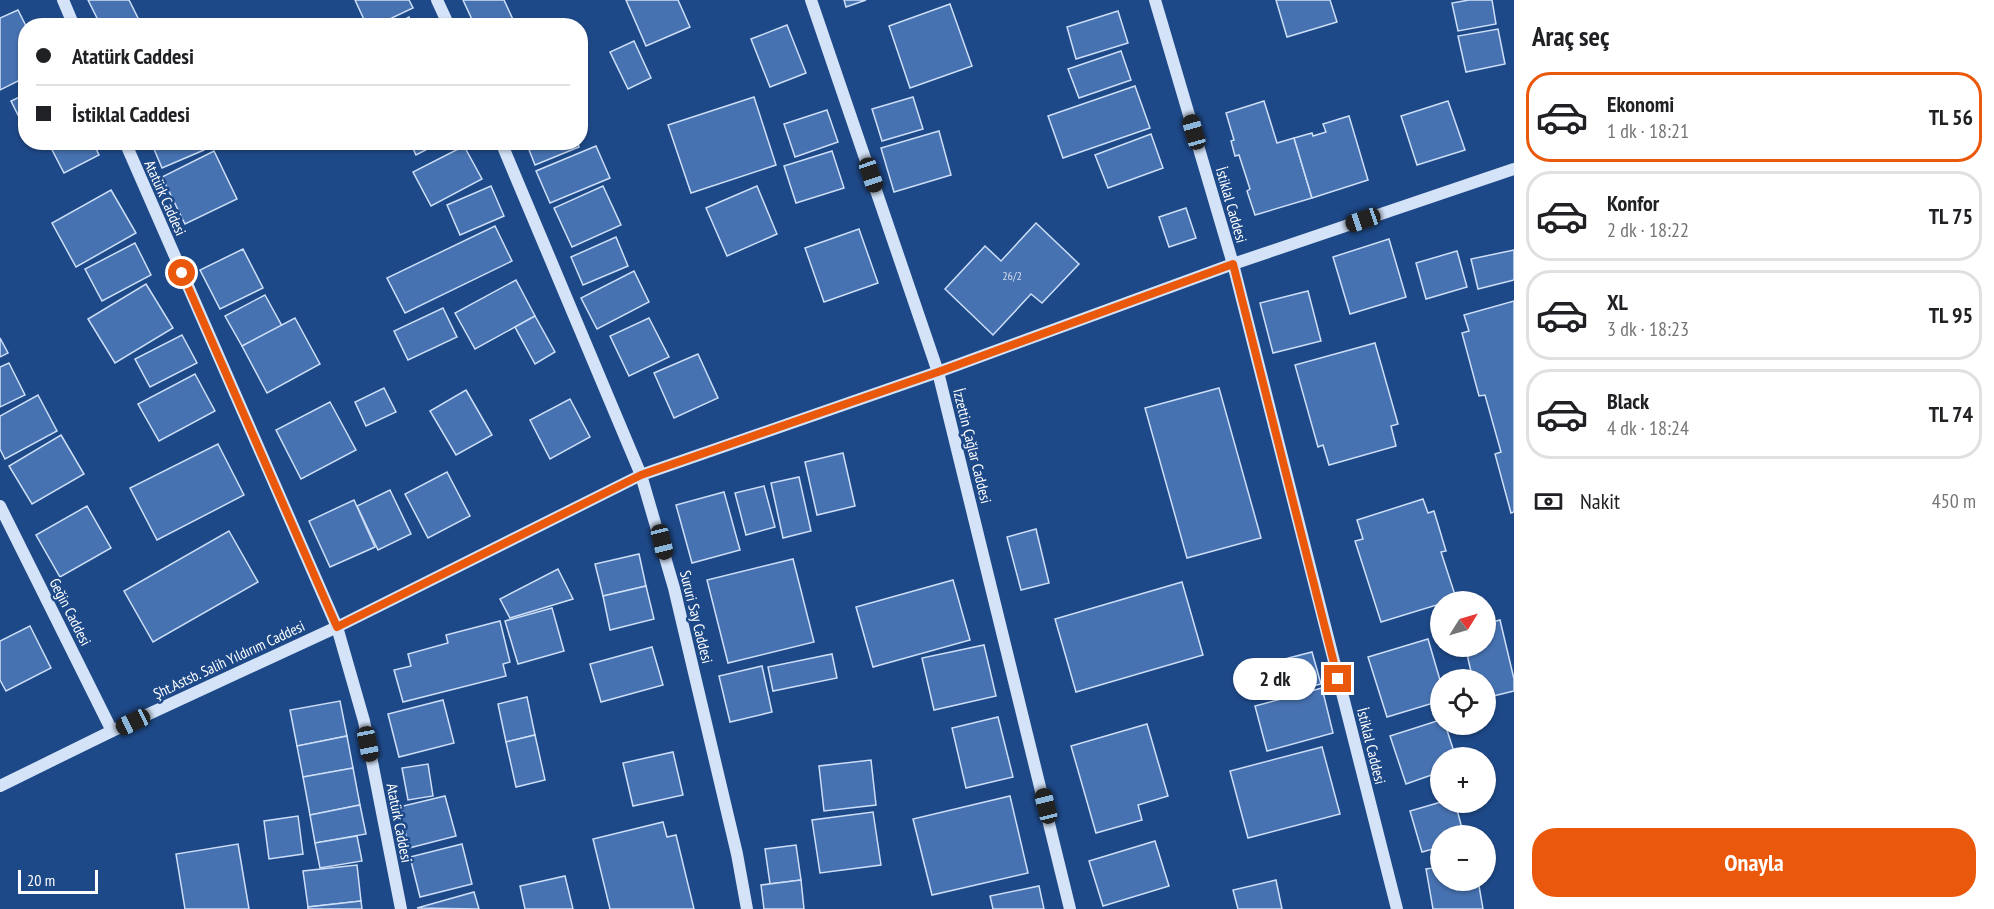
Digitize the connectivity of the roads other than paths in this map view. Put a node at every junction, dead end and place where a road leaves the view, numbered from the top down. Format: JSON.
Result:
{"nodes":[{"id":1,"x":63,"y":0,"type":"edge"},
{"id":2,"x":437,"y":0,"type":"edge"},
{"id":3,"x":811,"y":0,"type":"edge"},
{"id":4,"x":1155,"y":0,"type":"edge"},
{"id":5,"x":71,"y":18,"type":"edge"},
{"id":6,"x":445,"y":18,"type":"edge"},
{"id":7,"x":128,"y":150,"type":"edge"},
{"id":8,"x":504,"y":150,"type":"edge"},
{"id":9,"x":1514,"y":169,"type":"edge"},
{"id":10,"x":1233,"y":264,"type":"junction"},
{"id":11,"x":938,"y":372,"type":"junction"},
{"id":12,"x":641,"y":475,"type":"junction"},
{"id":13,"x":0,"y":506,"type":"edge"},
{"id":14,"x":337,"y":627,"type":"junction"},
{"id":15,"x":112,"y":731,"type":"junction"},
{"id":16,"x":0,"y":786,"type":"edge"},
{"id":17,"x":401,"y":909,"type":"edge"},
{"id":18,"x":747,"y":909,"type":"edge"},
{"id":19,"x":1070,"y":909,"type":"edge"},
{"id":20,"x":1397,"y":909,"type":"edge"}],
"edges":[{"from":1,"to":5,"type":"street"},
{"from":2,"to":6,"type":"street"},
{"from":3,"to":11,"type":"street","name":"İzzettin Çağlar Caddesi"},
{"from":4,"to":10,"type":"street","name":"İstiklal Caddesi"},
{"from":7,"to":14,"type":"street","name":"Atatürk Caddesi"},
{"from":8,"to":12,"type":"street","name":"Sururi Say Caddesi"},
{"from":9,"to":10,"type":"street","name":"Şht.Astsb. Salih Yıldırım Caddesi"},
{"from":10,"to":11,"type":"street","name":"Şht.Astsb. Salih Yıldırım Caddesi"},
{"from":10,"to":20,"type":"street","name":"İstiklal Caddesi"},
{"from":11,"to":12,"type":"street","name":"Şht.Astsb. Salih Yıldırım Caddesi"},
{"from":11,"to":19,"type":"street","name":"İzzettin Çağlar Caddesi"},
{"from":12,"to":14,"type":"street","name":"Şht.Astsb. Salih Yıldırım Caddesi"},
{"from":12,"to":18,"type":"street","name":"Sururi Say Caddesi"},
{"from":13,"to":15,"type":"street","name":"Geğin Caddesi"},
{"from":14,"to":15,"type":"street","name":"Şht.Astsb. Salih Yıldırım Caddesi"},
{"from":14,"to":17,"type":"street","name":"Atatürk Caddesi"},
{"from":15,"to":16,"type":"street","name":"Şht.Astsb. Salih Yıldırım Caddesi"}]}
